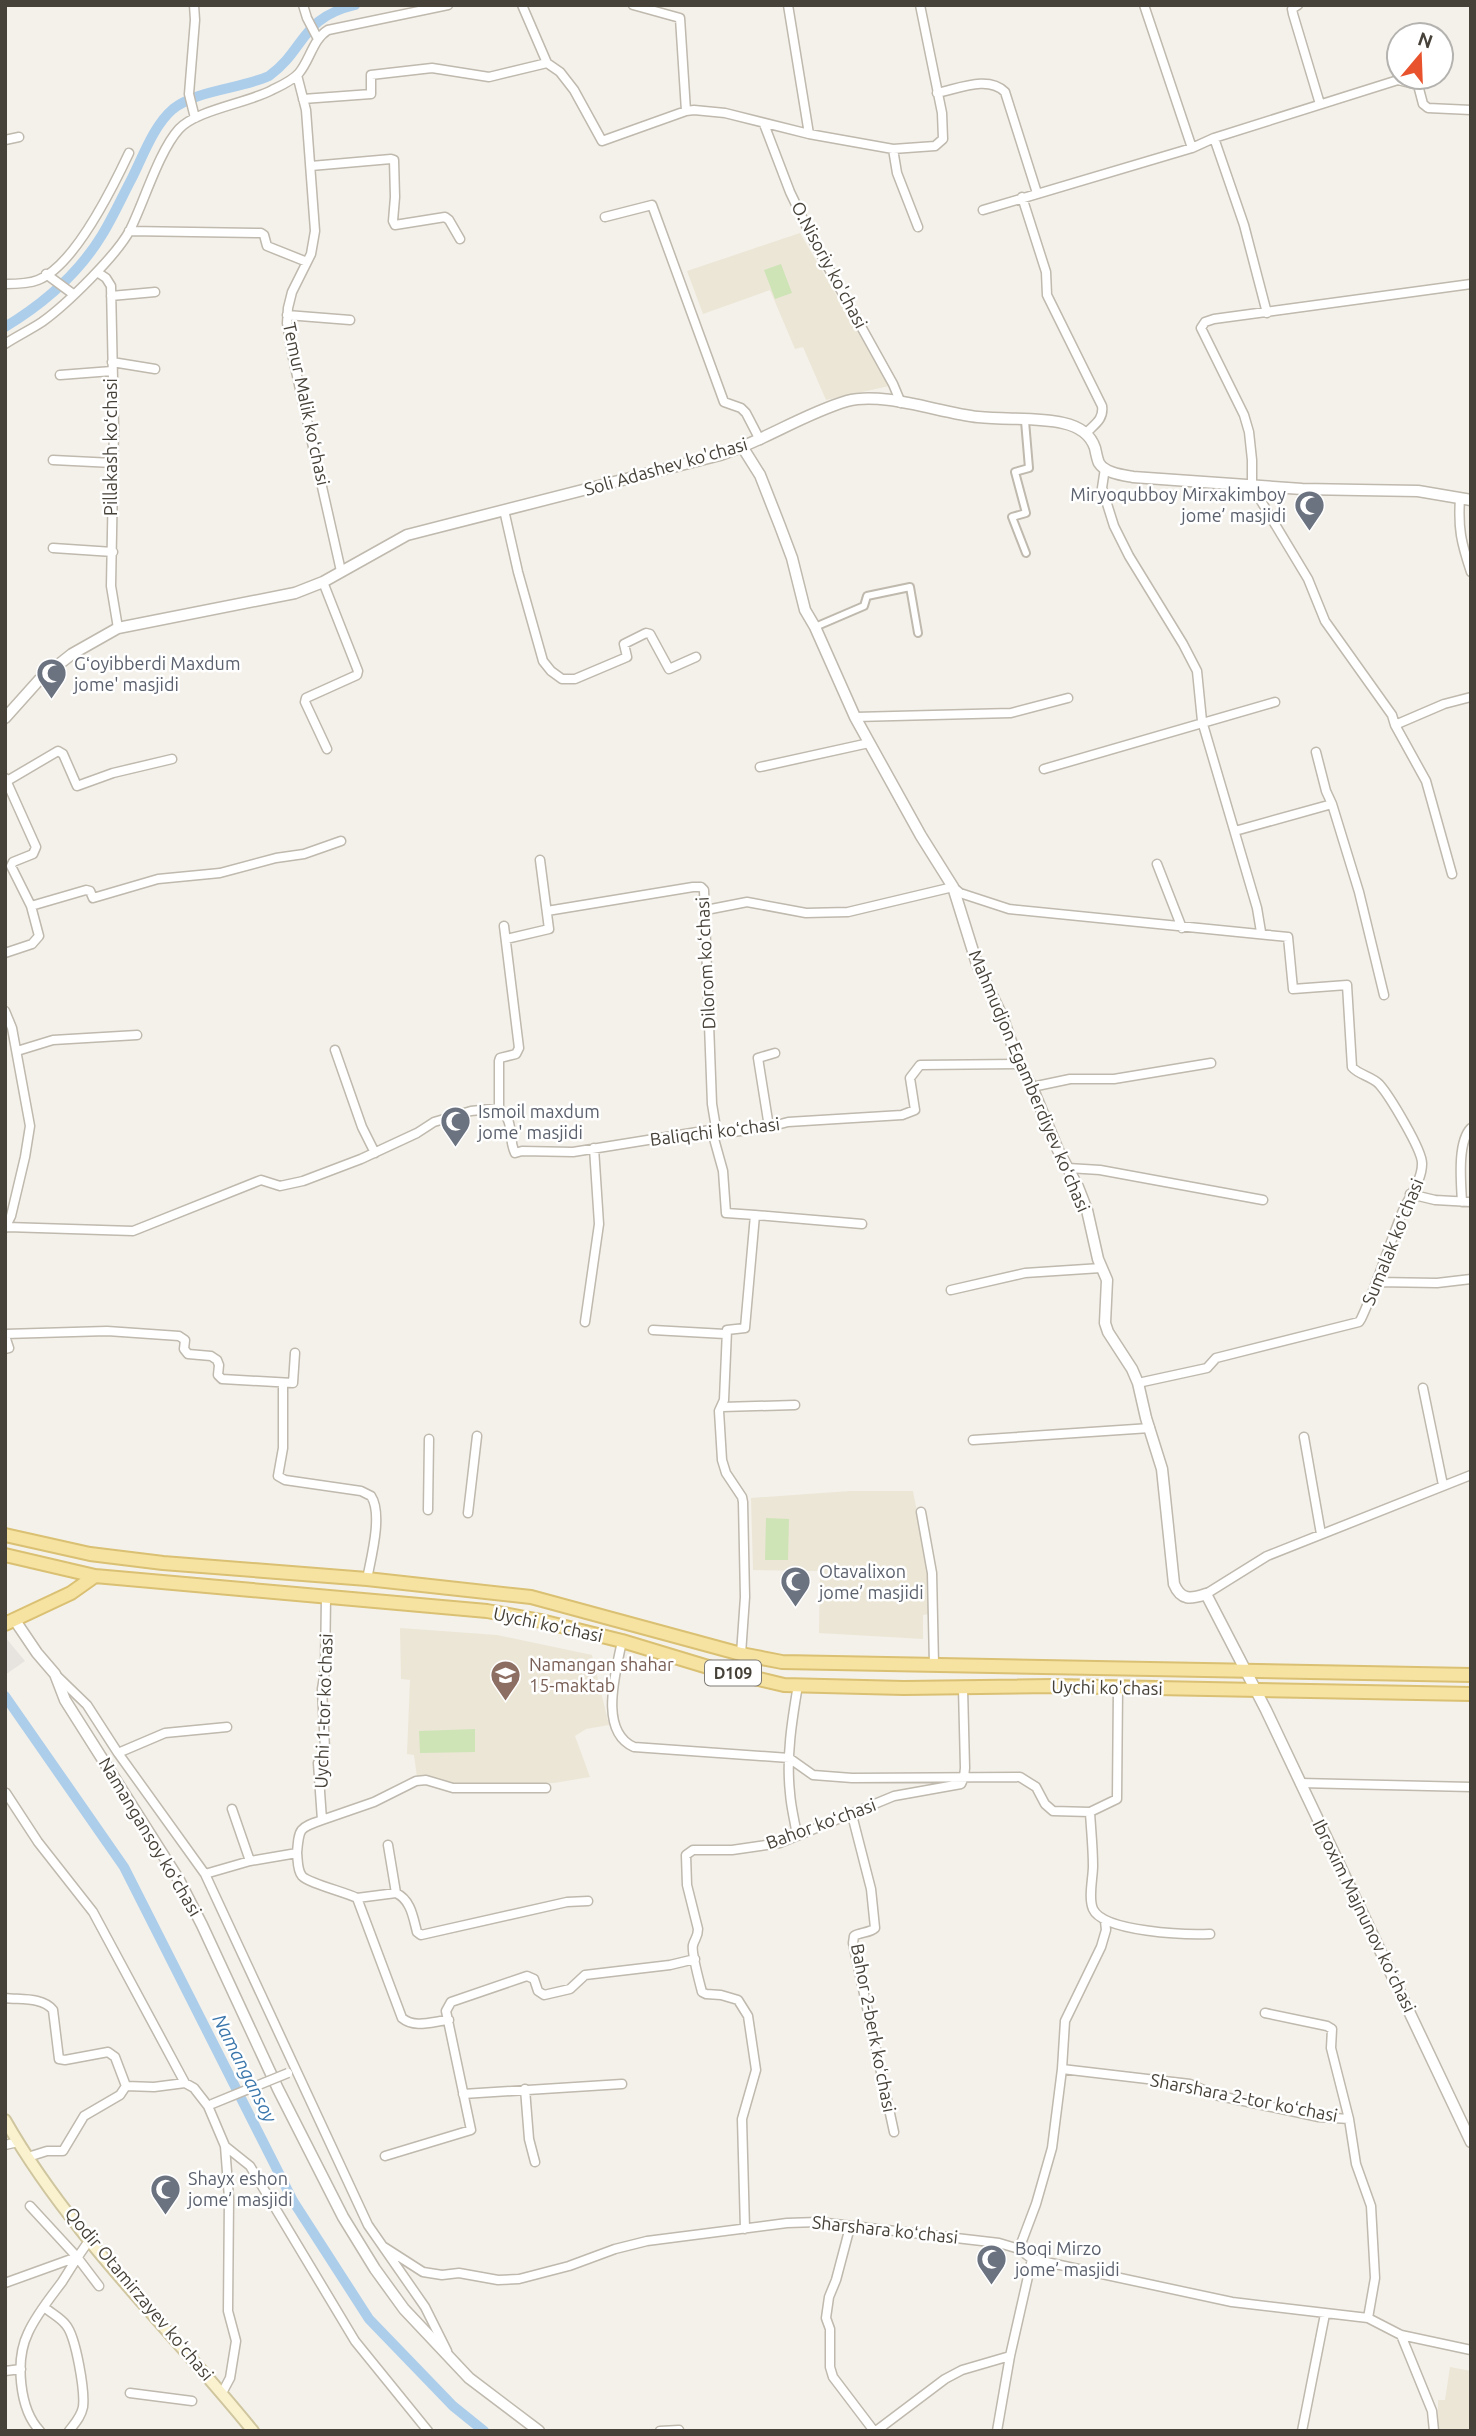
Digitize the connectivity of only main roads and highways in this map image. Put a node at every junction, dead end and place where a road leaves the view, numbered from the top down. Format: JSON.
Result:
{"nodes":[{"id":1,"x":5,"y":1535,"type":"edge"},
{"id":2,"x":33,"y":1542,"type":"junction"},
{"id":3,"x":5,"y":1555,"type":"edge"},
{"id":4,"x":29,"y":1560,"type":"junction"},
{"id":5,"x":95,"y":1576,"type":"junction"},
{"id":6,"x":10,"y":1622,"type":"edge"},
{"id":7,"x":1471,"y":1675,"type":"edge"},
{"id":8,"x":1471,"y":1694,"type":"edge"},
{"id":9,"x":5,"y":2120,"type":"edge"},
{"id":10,"x":253,"y":2431,"type":"edge"}],
"edges":[{"from":1,"to":2,"type":"main road","name":"Uychi ko'chasi","number":"D109"},
{"from":2,"to":4,"type":"main road"},
{"from":2,"to":7,"type":"main road","name":"Uychi ko'chasi","number":"D109"},
{"from":3,"to":4,"type":"main road","name":"Uychi ko'chasi","number":"D109"},
{"from":4,"to":5,"type":"main road","name":"Uychi ko'chasi","number":"D109"},
{"from":5,"to":6,"type":"main road"},
{"from":5,"to":8,"type":"main road","name":"Uychi ko'chasi","number":"D109"},
{"from":9,"to":10,"type":"main road","name":"Qodir Otamirzayev koʻchasi"}]}
